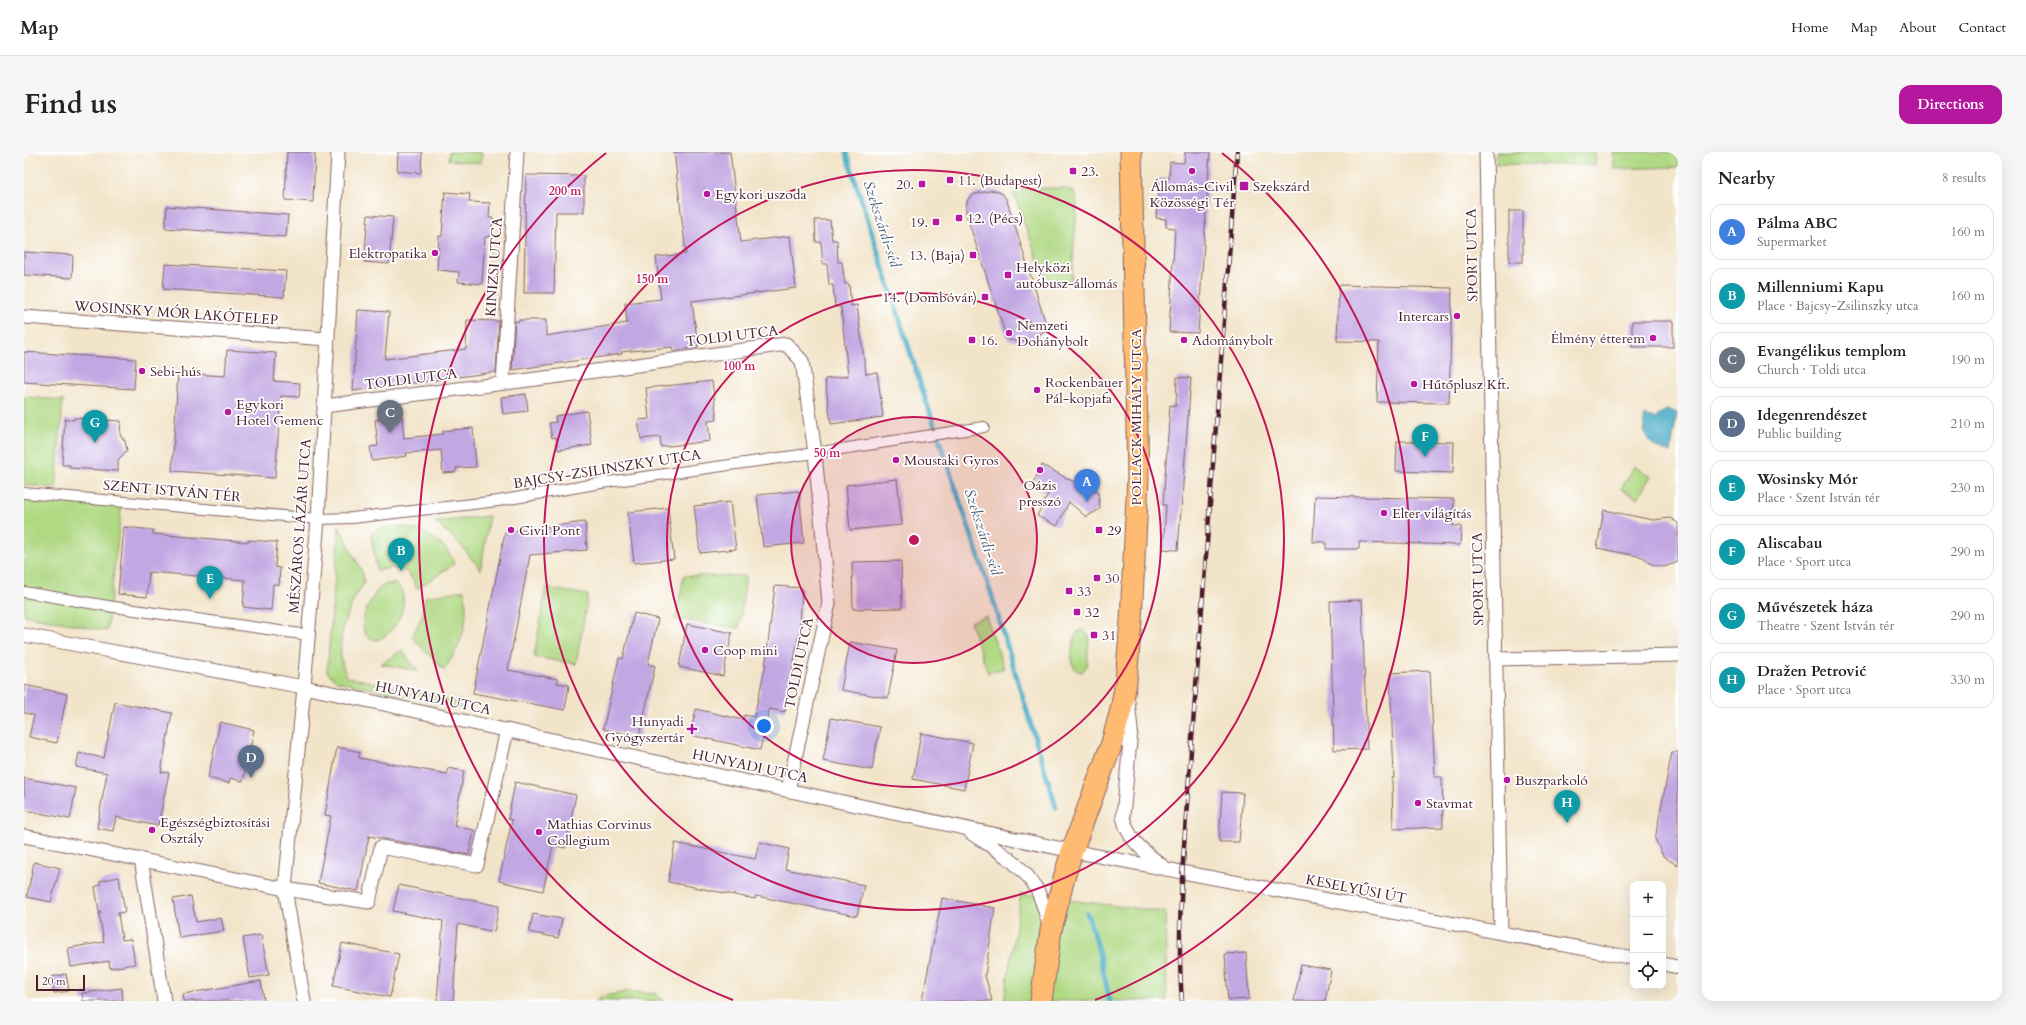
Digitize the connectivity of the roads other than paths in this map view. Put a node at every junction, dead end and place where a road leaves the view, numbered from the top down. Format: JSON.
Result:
{"nodes":[{"id":1,"x":338,"y":152,"type":"edge"},
{"id":2,"x":517,"y":152,"type":"edge"},
{"id":3,"x":1131,"y":152,"type":"edge"},
{"id":4,"x":1486,"y":152,"type":"edge"},
{"id":5,"x":24,"y":318,"type":"edge"},
{"id":6,"x":327,"y":339,"type":"junction"},
{"id":7,"x":503,"y":383,"type":"junction"},
{"id":8,"x":324,"y":406,"type":"junction"},
{"id":9,"x":984,"y":427,"type":"dead end"},
{"id":10,"x":815,"y":453,"type":"junction"},
{"id":11,"x":24,"y":493,"type":"edge"},
{"id":12,"x":318,"y":519,"type":"junction"},
{"id":13,"x":24,"y":592,"type":"edge"},
{"id":14,"x":24,"y":635,"type":"edge"},
{"id":15,"x":308,"y":635,"type":"junction"},
{"id":16,"x":1678,"y":655,"type":"edge"},
{"id":17,"x":1496,"y":659,"type":"junction"},
{"id":18,"x":1126,"y":682,"type":"junction"},
{"id":19,"x":304,"y":687,"type":"junction"},
{"id":20,"x":507,"y":730,"type":"junction"},
{"id":21,"x":788,"y":790,"type":"junction"},
{"id":22,"x":965,"y":828,"type":"junction"},
{"id":23,"x":24,"y":836,"type":"edge"},
{"id":24,"x":1072,"y":851,"type":"junction"},
{"id":25,"x":141,"y":859,"type":"junction"},
{"id":26,"x":1166,"y":869,"type":"junction"},
{"id":27,"x":285,"y":889,"type":"junction"},
{"id":28,"x":1051,"y":930,"type":"junction"},
{"id":29,"x":1501,"y":933,"type":"junction"},
{"id":30,"x":1630,"y":957,"type":"edge"},
{"id":31,"x":1666,"y":965,"type":"edge"},
{"id":32,"x":1678,"y":967,"type":"edge"},
{"id":33,"x":164,"y":1001,"type":"edge"},
{"id":34,"x":304,"y":1001,"type":"edge"},
{"id":35,"x":1041,"y":1001,"type":"edge"}],
"edges":[{"from":1,"to":6,"type":"street","name":"MÉSZÁROS LÁZÁR UTCA"},
{"from":2,"to":7,"type":"street","name":"KINIZSI UTCA"},
{"from":3,"to":18,"type":"main road","name":"POLLACK MIHÁLY UTCA"},
{"from":4,"to":17,"type":"street","name":"SPORT UTCA"},
{"from":5,"to":6,"type":"street","name":"WOSINSKY MÓR LAKÓTELEP"},
{"from":6,"to":8,"type":"street","name":"MÉSZÁROS LÁZÁR UTCA"},
{"from":7,"to":8,"type":"street","name":"TOLDI UTCA"},
{"from":7,"to":10,"type":"street","name":"TOLDI UTCA"},
{"from":8,"to":12,"type":"street","name":"MÉSZÁROS LÁZÁR UTCA"},
{"from":9,"to":10,"type":"street","name":"BAJCSY-ZSILINSZKY UTCA"},
{"from":10,"to":12,"type":"street","name":"BAJCSY-ZSILINSZKY UTCA"},
{"from":10,"to":21,"type":"street","name":"TOLDI UTCA"},
{"from":11,"to":12,"type":"street","name":"SZENT ISTVÁN TÉR"},
{"from":12,"to":15,"type":"street","name":"MÉSZÁROS LÁZÁR UTCA"},
{"from":13,"to":15,"type":"street"},
{"from":14,"to":19,"type":"street"},
{"from":15,"to":19,"type":"street","name":"MÉSZÁROS LÁZÁR UTCA"},
{"from":16,"to":17,"type":"street"},
{"from":17,"to":29,"type":"street","name":"SPORT UTCA"},
{"from":18,"to":24,"type":"main road","name":"POLLACK MIHÁLY UTCA"},
{"from":18,"to":26,"type":"street","name":"POLLACK MIHÁLY UTCA"},
{"from":19,"to":20,"type":"street","name":"HUNYADI UTCA"},
{"from":19,"to":27,"type":"street","name":"MÉSZÁROS LÁZÁR UTCA"},
{"from":20,"to":21,"type":"street","name":"HUNYADI UTCA"},
{"from":20,"to":27,"type":"street"},
{"from":21,"to":22,"type":"street","name":"HUNYADI UTCA"},
{"from":22,"to":24,"type":"street","name":"HUNYADI UTCA"},
{"from":22,"to":28,"type":"street"},
{"from":23,"to":25,"type":"street"},
{"from":24,"to":26,"type":"street","name":"KESELYŰSI ÚT"},
{"from":24,"to":28,"type":"main road","name":"POLLACK MIHÁLY UTCA"},
{"from":25,"to":27,"type":"street"},
{"from":25,"to":33,"type":"street"},
{"from":26,"to":29,"type":"street","name":"KESELYŰSI ÚT"},
{"from":27,"to":34,"type":"street","name":"MÉSZÁROS LÁZÁR UTCA"},
{"from":28,"to":35,"type":"main road","name":"POLLACK MIHÁLY UTCA"},
{"from":29,"to":30,"type":"street","name":"KESELYŰSI ÚT"},
{"from":31,"to":32,"type":"street"}]}
